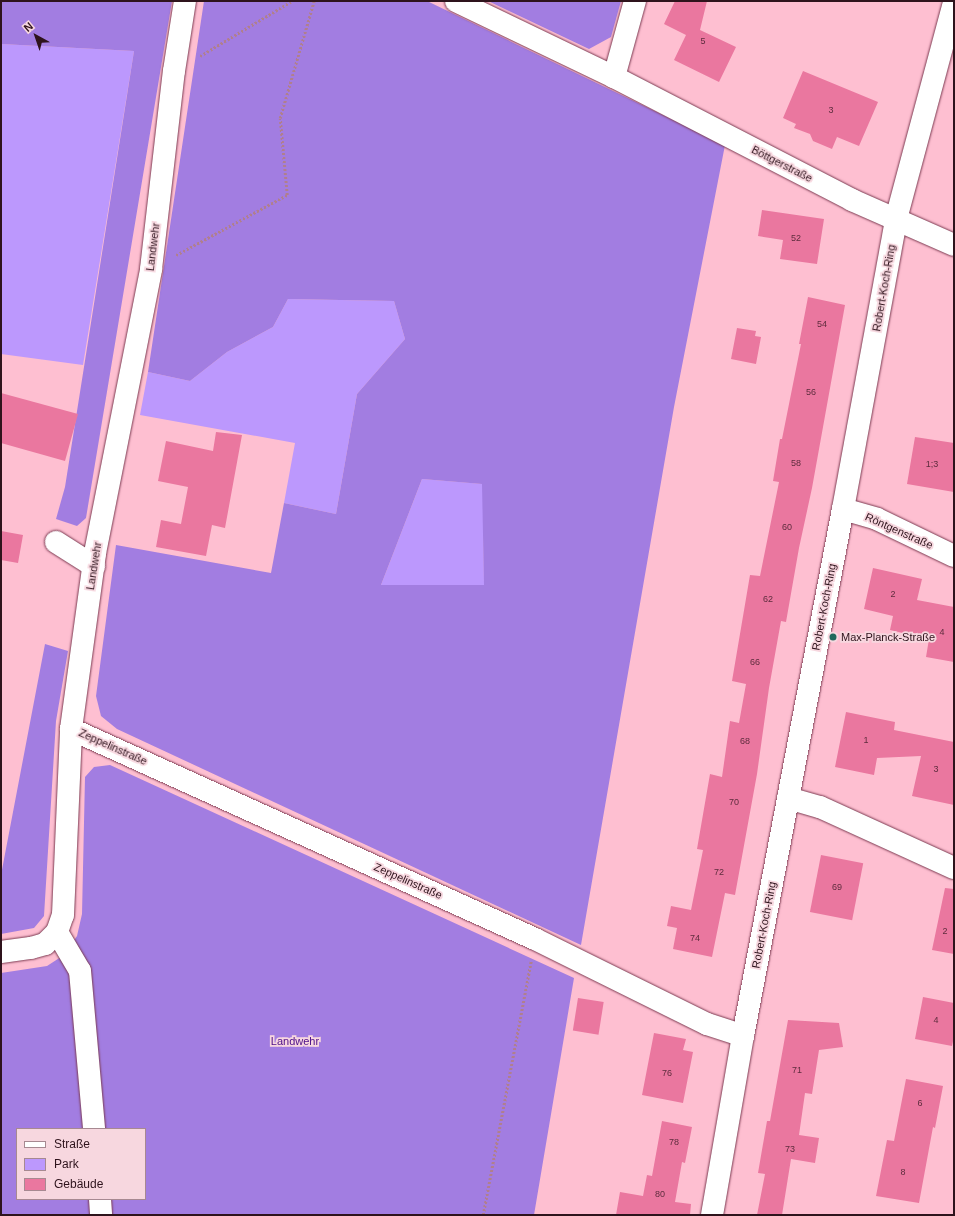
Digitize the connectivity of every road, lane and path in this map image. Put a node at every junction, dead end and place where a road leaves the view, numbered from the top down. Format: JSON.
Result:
{"nodes":[{"id":1,"x":185,"y":1,"type":"edge"},
{"id":2,"x":292,"y":1,"type":"edge"},
{"id":3,"x":314,"y":1,"type":"edge"},
{"id":4,"x":456,"y":1,"type":"edge"},
{"id":5,"x":635,"y":1,"type":"edge"},
{"id":6,"x":954,"y":3,"type":"edge"},
{"id":7,"x":174,"y":71,"type":"junction"},
{"id":8,"x":614,"y":77,"type":"junction"},
{"id":9,"x":896,"y":219,"type":"junction"},
{"id":10,"x":954,"y":245,"type":"edge"},
{"id":11,"x":151,"y":269,"type":"junction"},
{"id":12,"x":844,"y":509,"type":"junction"},
{"id":13,"x":56,"y":542,"type":"dead end"},
{"id":14,"x":954,"y":556,"type":"edge"},
{"id":15,"x":94,"y":566,"type":"junction"},
{"id":16,"x":71,"y":729,"type":"junction"},
{"id":17,"x":788,"y":798,"type":"junction"},
{"id":18,"x":954,"y":868,"type":"edge"},
{"id":19,"x":57,"y":932,"type":"junction"},
{"id":20,"x":535,"y":939,"type":"junction"},
{"id":21,"x":1,"y":952,"type":"edge"},
{"id":22,"x":743,"y":1036,"type":"junction"},
{"id":23,"x":94,"y":1128,"type":"edge"},
{"id":24,"x":100,"y":1200,"type":"edge"},
{"id":25,"x":101,"y":1215,"type":"edge"},
{"id":26,"x":483,"y":1215,"type":"edge"},
{"id":27,"x":712,"y":1215,"type":"edge"}],
"edges":[{"from":1,"to":7,"type":"street","name":"Landwehr"},
{"from":2,"to":7,"type":"path"},
{"from":3,"to":11,"type":"path"},
{"from":4,"to":8,"type":"street","name":"Böttgerstraße"},
{"from":5,"to":8,"type":"street"},
{"from":6,"to":9,"type":"street","name":"Robert-Koch-Ring"},
{"from":7,"to":11,"type":"street","name":"Landwehr"},
{"from":8,"to":9,"type":"street","name":"Böttgerstraße"},
{"from":9,"to":10,"type":"street","name":"Böttgerstraße"},
{"from":9,"to":12,"type":"street","name":"Robert-Koch-Ring"},
{"from":11,"to":15,"type":"street","name":"Landwehr"},
{"from":12,"to":14,"type":"street","name":"Röntgenstraße"},
{"from":12,"to":17,"type":"street","name":"Robert-Koch-Ring"},
{"from":13,"to":15,"type":"street"},
{"from":15,"to":16,"type":"street","name":"Landwehr"},
{"from":16,"to":19,"type":"street","name":"Landwehr"},
{"from":16,"to":20,"type":"street","name":"Zeppelinstraße"},
{"from":17,"to":18,"type":"street"},
{"from":17,"to":22,"type":"street","name":"Robert-Koch-Ring"},
{"from":19,"to":21,"type":"street"},
{"from":19,"to":23,"type":"street"},
{"from":20,"to":22,"type":"street","name":"Zeppelinstraße"},
{"from":20,"to":26,"type":"path"},
{"from":22,"to":27,"type":"street","name":"Robert-Koch-Ring"},
{"from":24,"to":25,"type":"street"}]}
